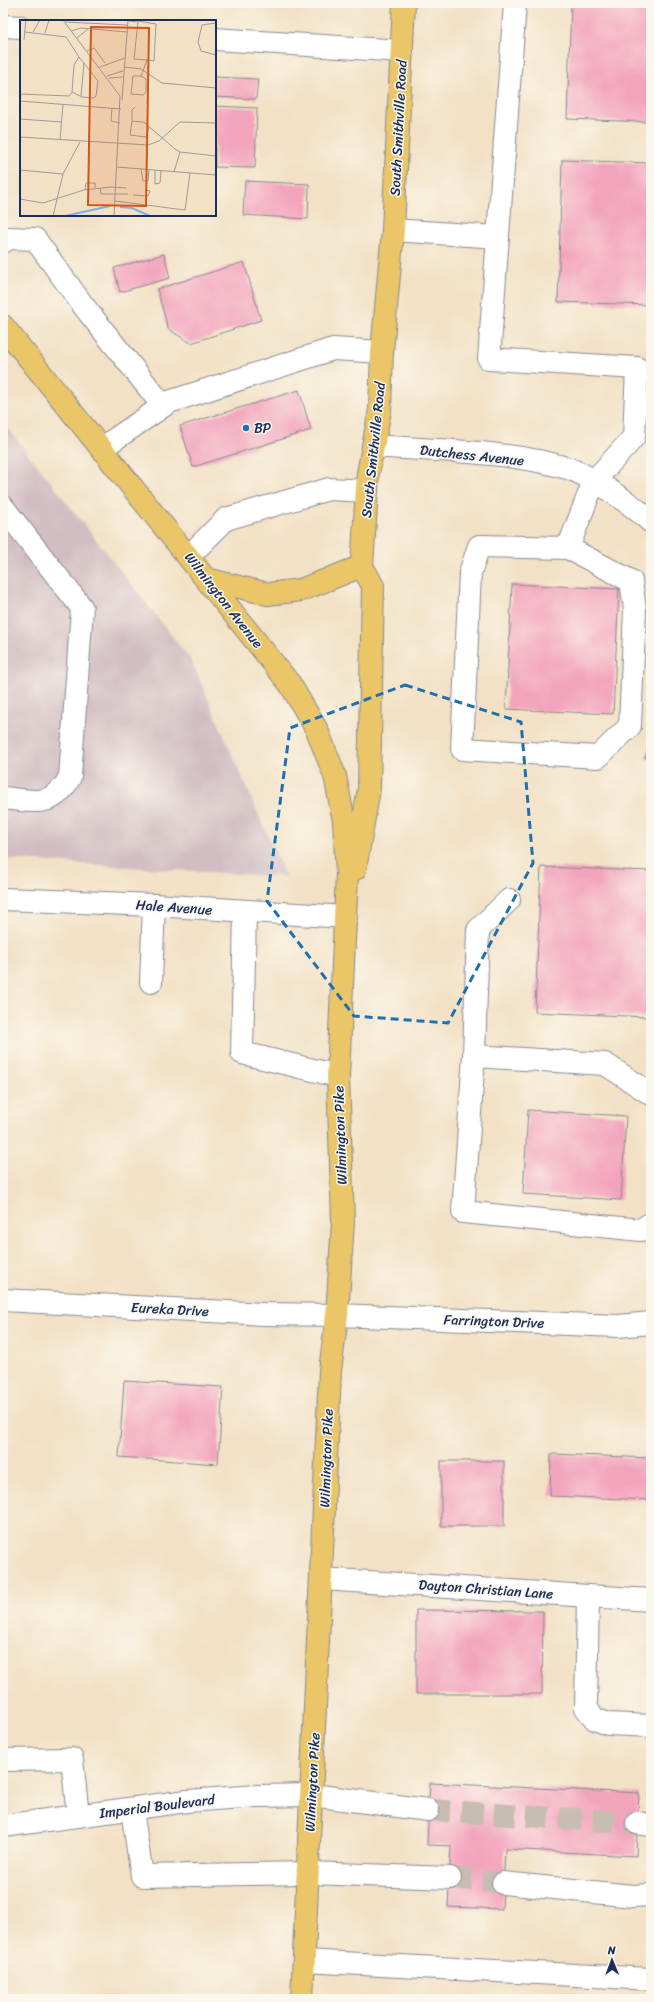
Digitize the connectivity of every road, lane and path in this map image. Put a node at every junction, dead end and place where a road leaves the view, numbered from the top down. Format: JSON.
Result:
{"nodes":[{"id":1,"x":404,"y":3,"type":"edge"},
{"id":2,"x":515,"y":3,"type":"edge"},
{"id":3,"x":3,"y":26,"type":"edge"},
{"id":4,"x":20,"y":27,"type":"edge"},
{"id":5,"x":216,"y":39,"type":"edge"},
{"id":6,"x":402,"y":51,"type":"junction"},
{"id":7,"x":393,"y":230,"type":"junction"},
{"id":8,"x":498,"y":237,"type":"junction"},
{"id":9,"x":3,"y":242,"type":"edge"},
{"id":10,"x":3,"y":326,"type":"edge"},
{"id":11,"x":382,"y":352,"type":"junction"},
{"id":12,"x":644,"y":368,"type":"edge"},
{"id":13,"x":163,"y":406,"type":"junction"},
{"id":14,"x":373,"y":446,"type":"junction"},
{"id":15,"x":102,"y":448,"type":"junction"},
{"id":16,"x":594,"y":481,"type":"junction"},
{"id":17,"x":367,"y":491,"type":"junction"},
{"id":18,"x":3,"y":507,"type":"edge"},
{"id":19,"x":651,"y":522,"type":"edge"},
{"id":20,"x":568,"y":548,"type":"junction"},
{"id":21,"x":189,"y":556,"type":"junction"},
{"id":22,"x":362,"y":566,"type":"junction"},
{"id":23,"x":206,"y":579,"type":"junction"},
{"id":24,"x":3,"y":798,"type":"edge"},
{"id":25,"x":3,"y":899,"type":"edge"},
{"id":26,"x":509,"y":900,"type":"dead end"},
{"id":27,"x":154,"y":905,"type":"junction"},
{"id":28,"x":245,"y":912,"type":"junction"},
{"id":29,"x":346,"y":917,"type":"junction"},
{"id":30,"x":151,"y":982,"type":"dead end"},
{"id":31,"x":474,"y":1056,"type":"junction"},
{"id":32,"x":338,"y":1076,"type":"junction"},
{"id":33,"x":651,"y":1094,"type":"edge"},
{"id":34,"x":651,"y":1223,"type":"edge"},
{"id":35,"x":3,"y":1300,"type":"edge"},
{"id":36,"x":337,"y":1315,"type":"junction"},
{"id":37,"x":651,"y":1323,"type":"edge"},
{"id":38,"x":321,"y":1579,"type":"junction"},
{"id":39,"x":588,"y":1596,"type":"junction"},
{"id":40,"x":651,"y":1600,"type":"edge"},
{"id":41,"x":651,"y":1726,"type":"edge"},
{"id":42,"x":3,"y":1760,"type":"edge"},
{"id":43,"x":312,"y":1795,"type":"junction"},
{"id":44,"x":132,"y":1810,"type":"junction"},
{"id":45,"x":428,"y":1810,"type":"tunnel mouth"},
{"id":46,"x":78,"y":1816,"type":"junction"},
{"id":47,"x":3,"y":1826,"type":"edge"},
{"id":48,"x":308,"y":1873,"type":"junction"},
{"id":49,"x":450,"y":1878,"type":"tunnel mouth"},
{"id":50,"x":503,"y":1883,"type":"tunnel mouth"},
{"id":51,"x":651,"y":1895,"type":"edge"},
{"id":52,"x":304,"y":1961,"type":"junction"},
{"id":53,"x":651,"y":1979,"type":"edge"},
{"id":54,"x":302,"y":1999,"type":"edge"}],
"edges":[{"from":1,"to":6,"type":"main road","name":"South Smithville Road"},
{"from":2,"to":8,"type":"street"},
{"from":3,"to":4,"type":"street"},
{"from":5,"to":6,"type":"street"},
{"from":6,"to":7,"type":"main road","name":"South Smithville Road"},
{"from":7,"to":8,"type":"street"},
{"from":7,"to":11,"type":"main road","name":"South Smithville Road"},
{"from":8,"to":12,"type":"street"},
{"from":9,"to":13,"type":"street"},
{"from":10,"to":15,"type":"main road","name":"Wilmington Avenue"},
{"from":11,"to":13,"type":"street"},
{"from":11,"to":14,"type":"main road","name":"South Smithville Road"},
{"from":12,"to":16,"type":"street"},
{"from":13,"to":15,"type":"street"},
{"from":14,"to":16,"type":"street","name":"Dutchess Avenue"},
{"from":14,"to":17,"type":"main road","name":"South Smithville Road"},
{"from":15,"to":21,"type":"main road","name":"Wilmington Avenue"},
{"from":16,"to":19,"type":"street","name":"Dutchess Avenue"},
{"from":16,"to":20,"type":"street"},
{"from":17,"to":21,"type":"street"},
{"from":17,"to":22,"type":"main road","name":"South Smithville Road"},
{"from":18,"to":24,"type":"street"},
{"from":20,"to":20,"type":"street"},
{"from":21,"to":23,"type":"main road","name":"Wilmington Avenue"},
{"from":22,"to":23,"type":"main road"},
{"from":22,"to":29,"type":"main road"},
{"from":23,"to":29,"type":"main road","name":"Wilmington Avenue"},
{"from":25,"to":27,"type":"street","name":"Hale Avenue"},
{"from":26,"to":31,"type":"street"},
{"from":27,"to":28,"type":"street","name":"Hale Avenue"},
{"from":27,"to":30,"type":"street"},
{"from":28,"to":29,"type":"street","name":"Hale Avenue"},
{"from":28,"to":32,"type":"street"},
{"from":29,"to":32,"type":"main road","name":"Wilmington Pike"},
{"from":31,"to":33,"type":"street"},
{"from":31,"to":34,"type":"street"},
{"from":32,"to":36,"type":"main road","name":"Wilmington Pike"},
{"from":35,"to":36,"type":"street","name":"Eureka Drive"},
{"from":36,"to":37,"type":"street","name":"Farrington Drive"},
{"from":36,"to":38,"type":"main road","name":"Wilmington Pike"},
{"from":38,"to":39,"type":"street","name":"Dayton Christian Lane"},
{"from":38,"to":43,"type":"main road","name":"Wilmington Pike"},
{"from":39,"to":40,"type":"street","name":"Dayton Christian Lane"},
{"from":39,"to":41,"type":"street"},
{"from":42,"to":46,"type":"street"},
{"from":43,"to":44,"type":"street","name":"Imperial Boulevard"},
{"from":43,"to":45,"type":"street","name":"Imperial Boulevard"},
{"from":43,"to":48,"type":"main road","name":"Wilmington Pike"},
{"from":44,"to":46,"type":"street","name":"Imperial Boulevard"},
{"from":44,"to":48,"type":"street"},
{"from":46,"to":47,"type":"street","name":"Imperial Boulevard"},
{"from":48,"to":49,"type":"street"},
{"from":48,"to":52,"type":"main road","name":"Wilmington Pike"},
{"from":50,"to":51,"type":"street"},
{"from":52,"to":53,"type":"street"},
{"from":52,"to":54,"type":"main road","name":"Wilmington Pike"}]}
